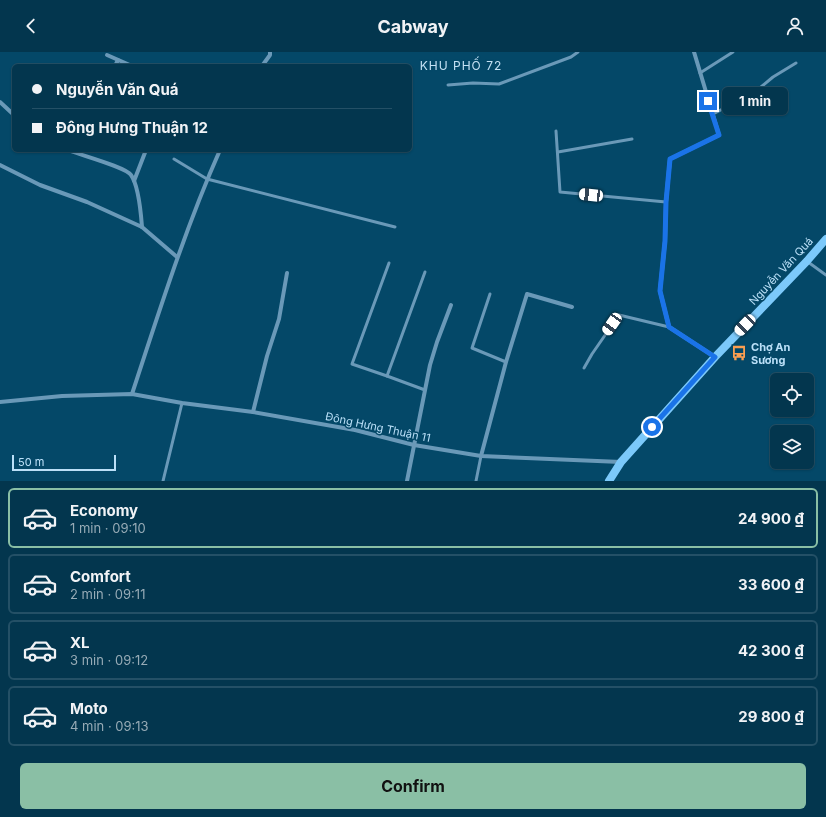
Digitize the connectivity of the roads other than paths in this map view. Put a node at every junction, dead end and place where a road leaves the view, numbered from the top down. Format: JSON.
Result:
{"nodes":[{"id":1,"x":270,"y":52,"type":"edge"},
{"id":2,"x":578,"y":52,"type":"edge"},
{"id":3,"x":694,"y":52,"type":"edge"},
{"id":4,"x":733,"y":52,"type":"edge"},
{"id":5,"x":107,"y":55,"type":"dead end"},
{"id":6,"x":118,"y":60,"type":"junction"},
{"id":7,"x":796,"y":63,"type":"dead end"},
{"id":8,"x":116,"y":64,"type":"edge"},
{"id":9,"x":127,"y":64,"type":"edge"},
{"id":10,"x":263,"y":64,"type":"edge"},
{"id":11,"x":700,"y":73,"type":"junction"},
{"id":12,"x":448,"y":85,"type":"dead end"},
{"id":13,"x":0,"y":102,"type":"edge"},
{"id":14,"x":12,"y":113,"type":"edge"},
{"id":15,"x":713,"y":114,"type":"junction"},
{"id":16,"x":556,"y":131,"type":"dead end"},
{"id":17,"x":632,"y":139,"type":"dead end"},
{"id":18,"x":74,"y":152,"type":"edge"},
{"id":19,"x":83,"y":152,"type":"edge"},
{"id":20,"x":145,"y":152,"type":"edge"},
{"id":21,"x":219,"y":152,"type":"edge"},
{"id":22,"x":558,"y":152,"type":"junction"},
{"id":23,"x":82,"y":155,"type":"junction"},
{"id":24,"x":174,"y":159,"type":"dead end"},
{"id":25,"x":0,"y":165,"type":"edge"},
{"id":26,"x":207,"y":179,"type":"junction"},
{"id":27,"x":134,"y":181,"type":"junction"},
{"id":28,"x":666,"y":202,"type":"junction"},
{"id":29,"x":142,"y":227,"type":"junction"},
{"id":30,"x":395,"y":227,"type":"dead end"},
{"id":31,"x":826,"y":239,"type":"edge"},
{"id":32,"x":177,"y":257,"type":"junction"},
{"id":33,"x":807,"y":261,"type":"junction"},
{"id":34,"x":389,"y":263,"type":"dead end"},
{"id":35,"x":425,"y":272,"type":"dead end"},
{"id":36,"x":287,"y":273,"type":"dead end"},
{"id":37,"x":826,"y":275,"type":"edge"},
{"id":38,"x":490,"y":294,"type":"dead end"},
{"id":39,"x":451,"y":305,"type":"dead end"},
{"id":40,"x":572,"y":307,"type":"dead end"},
{"id":41,"x":669,"y":327,"type":"junction"},
{"id":42,"x":715,"y":357,"type":"junction"},
{"id":43,"x":506,"y":362,"type":"junction"},
{"id":44,"x":584,"y":368,"type":"dead end"},
{"id":45,"x":388,"y":376,"type":"junction"},
{"id":46,"x":425,"y":390,"type":"junction"},
{"id":47,"x":132,"y":394,"type":"junction"},
{"id":48,"x":0,"y":402,"type":"edge"},
{"id":49,"x":182,"y":403,"type":"junction"},
{"id":50,"x":253,"y":412,"type":"junction"},
{"id":51,"x":414,"y":445,"type":"junction"},
{"id":52,"x":481,"y":456,"type":"junction"},
{"id":53,"x":621,"y":462,"type":"junction"},
{"id":54,"x":163,"y":481,"type":"edge"},
{"id":55,"x":407,"y":481,"type":"edge"},
{"id":56,"x":476,"y":481,"type":"edge"},
{"id":57,"x":609,"y":481,"type":"edge"}],
"edges":[{"from":1,"to":10,"type":"street"},
{"from":2,"to":12,"type":"lane"},
{"from":3,"to":11,"type":"street"},
{"from":4,"to":11,"type":"lane"},
{"from":5,"to":6,"type":"street"},
{"from":6,"to":8,"type":"street"},
{"from":6,"to":9,"type":"street"},
{"from":7,"to":15,"type":"lane"},
{"from":11,"to":15,"type":"street"},
{"from":13,"to":14,"type":"street"},
{"from":15,"to":28,"type":"street"},
{"from":16,"to":22,"type":"lane"},
{"from":17,"to":22,"type":"lane"},
{"from":18,"to":23,"type":"street"},
{"from":19,"to":23,"type":"street"},
{"from":20,"to":27,"type":"street"},
{"from":21,"to":26,"type":"street"},
{"from":22,"to":28,"type":"lane"},
{"from":23,"to":27,"type":"street"},
{"from":24,"to":26,"type":"lane"},
{"from":25,"to":29,"type":"street"},
{"from":26,"to":30,"type":"lane"},
{"from":26,"to":32,"type":"street"},
{"from":27,"to":29,"type":"street"},
{"from":28,"to":41,"type":"street"},
{"from":29,"to":32,"type":"street"},
{"from":31,"to":33,"type":"main road","name":"Nguyễn Văn Quá"},
{"from":32,"to":47,"type":"street"},
{"from":33,"to":37,"type":"lane"},
{"from":33,"to":42,"type":"main road","name":"Nguyễn Văn Quá"},
{"from":34,"to":45,"type":"lane"},
{"from":35,"to":45,"type":"lane"},
{"from":36,"to":50,"type":"street"},
{"from":38,"to":43,"type":"lane"},
{"from":39,"to":46,"type":"street"},
{"from":40,"to":43,"type":"street"},
{"from":41,"to":42,"type":"street"},
{"from":41,"to":44,"type":"lane"},
{"from":42,"to":53,"type":"main road","name":"Nguyễn Văn Quá"},
{"from":43,"to":52,"type":"street"},
{"from":45,"to":46,"type":"lane"},
{"from":46,"to":51,"type":"street"},
{"from":47,"to":48,"type":"street","name":"Đông Hưng Thuận 11"},
{"from":47,"to":49,"type":"street","name":"Đông Hưng Thuận 11"},
{"from":49,"to":50,"type":"street","name":"Đông Hưng Thuận 11"},
{"from":49,"to":54,"type":"lane"},
{"from":50,"to":51,"type":"street","name":"Đông Hưng Thuận 11"},
{"from":51,"to":52,"type":"street","name":"Đông Hưng Thuận 11"},
{"from":51,"to":55,"type":"street"},
{"from":52,"to":53,"type":"street","name":"Đông Hưng Thuận 11"},
{"from":52,"to":56,"type":"lane"},
{"from":53,"to":57,"type":"main road","name":"Nguyễn Văn Quá"}]}
